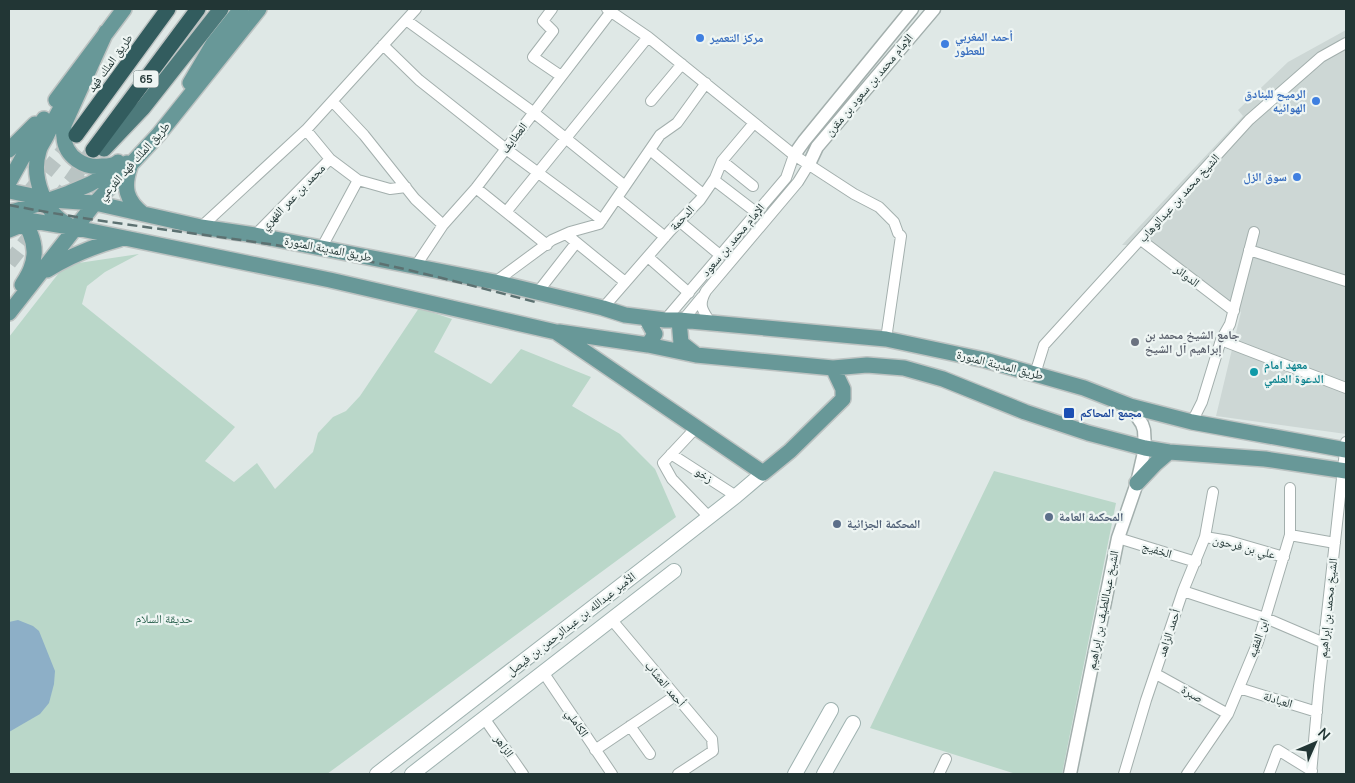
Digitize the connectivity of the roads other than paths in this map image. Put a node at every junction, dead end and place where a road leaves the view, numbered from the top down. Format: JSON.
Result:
{"nodes":[{"id":1,"x":124,"y":9,"type":"edge"},
{"id":2,"x":168,"y":9,"type":"edge"},
{"id":3,"x":198,"y":9,"type":"edge"},
{"id":4,"x":220,"y":9,"type":"edge"},
{"id":5,"x":241,"y":9,"type":"edge"},
{"id":6,"x":259,"y":9,"type":"edge"},
{"id":7,"x":416,"y":9,"type":"edge"},
{"id":8,"x":552,"y":9,"type":"edge"},
{"id":9,"x":912,"y":9,"type":"edge"},
{"id":10,"x":934,"y":9,"type":"edge"},
{"id":11,"x":610,"y":10,"type":"edge"},
{"id":12,"x":406,"y":20,"type":"junction"},
{"id":13,"x":106,"y":32,"type":"junction"},
{"id":14,"x":648,"y":37,"type":"junction"},
{"id":15,"x":1346,"y":43,"type":"edge"},
{"id":16,"x":383,"y":45,"type":"junction"},
{"id":17,"x":682,"y":64,"type":"junction"},
{"id":18,"x":561,"y":76,"type":"junction"},
{"id":19,"x":706,"y":84,"type":"junction"},
{"id":20,"x":651,"y":101,"type":"dead end"},
{"id":21,"x":333,"y":102,"type":"junction"},
{"id":22,"x":50,"y":108,"type":"junction"},
{"id":23,"x":533,"y":112,"type":"junction"},
{"id":24,"x":754,"y":123,"type":"junction"},
{"id":25,"x":306,"y":130,"type":"junction"},
{"id":26,"x":159,"y":134,"type":"junction"},
{"id":27,"x":76,"y":135,"type":"tunnel mouth"},
{"id":28,"x":565,"y":138,"type":"junction"},
{"id":29,"x":506,"y":149,"type":"junction"},
{"id":30,"x":9,"y":150,"type":"edge"},
{"id":31,"x":650,"y":150,"type":"junction"},
{"id":32,"x":794,"y":156,"type":"junction"},
{"id":33,"x":330,"y":158,"type":"junction"},
{"id":34,"x":722,"y":162,"type":"junction"},
{"id":35,"x":131,"y":164,"type":"junction"},
{"id":36,"x":809,"y":164,"type":"junction"},
{"id":37,"x":537,"y":172,"type":"junction"},
{"id":38,"x":358,"y":180,"type":"junction"},
{"id":39,"x":714,"y":180,"type":"junction"},
{"id":40,"x":9,"y":182,"type":"edge"},
{"id":41,"x":625,"y":186,"type":"junction"},
{"id":42,"x":753,"y":186,"type":"dead end"},
{"id":43,"x":406,"y":187,"type":"junction"},
{"id":44,"x":476,"y":188,"type":"junction"},
{"id":45,"x":9,"y":192,"type":"edge"},
{"id":46,"x":703,"y":194,"type":"junction"},
{"id":47,"x":617,"y":198,"type":"junction"},
{"id":48,"x":95,"y":203,"type":"junction"},
{"id":49,"x":49,"y":204,"type":"junction"},
{"id":50,"x":506,"y":212,"type":"junction"},
{"id":51,"x":756,"y":213,"type":"junction"},
{"id":52,"x":143,"y":214,"type":"junction"},
{"id":53,"x":17,"y":215,"type":"edge"},
{"id":54,"x":602,"y":220,"type":"junction"},
{"id":55,"x":679,"y":221,"type":"junction"},
{"id":56,"x":443,"y":225,"type":"junction"},
{"id":57,"x":201,"y":227,"type":"junction"},
{"id":58,"x":76,"y":228,"type":"junction"},
{"id":59,"x":9,"y":230,"type":"edge"},
{"id":60,"x":1254,"y":232,"type":"dead end"},
{"id":61,"x":566,"y":234,"type":"junction"},
{"id":62,"x":255,"y":235,"type":"junction"},
{"id":63,"x":665,"y":237,"type":"junction"},
{"id":64,"x":125,"y":238,"type":"junction"},
{"id":65,"x":1140,"y":240,"type":"junction"},
{"id":66,"x":576,"y":243,"type":"junction"},
{"id":67,"x":546,"y":245,"type":"junction"},
{"id":68,"x":322,"y":247,"type":"junction"},
{"id":69,"x":1249,"y":250,"type":"junction"},
{"id":70,"x":720,"y":254,"type":"junction"},
{"id":71,"x":648,"y":256,"type":"junction"},
{"id":72,"x":415,"y":267,"type":"junction"},
{"id":73,"x":39,"y":274,"type":"junction"},
{"id":74,"x":1346,"y":281,"type":"edge"},
{"id":75,"x":496,"y":282,"type":"junction"},
{"id":76,"x":625,"y":282,"type":"junction"},
{"id":77,"x":538,"y":292,"type":"junction"},
{"id":78,"x":689,"y":293,"type":"junction"},
{"id":79,"x":702,"y":297,"type":"junction"},
{"id":80,"x":9,"y":306,"type":"edge"},
{"id":81,"x":603,"y":308,"type":"junction"},
{"id":82,"x":1234,"y":312,"type":"junction"},
{"id":83,"x":9,"y":313,"type":"edge"},
{"id":84,"x":646,"y":318,"type":"junction"},
{"id":85,"x":676,"y":320,"type":"junction"},
{"id":86,"x":710,"y":323,"type":"junction"},
{"id":87,"x":556,"y":332,"type":"junction"},
{"id":88,"x":886,"y":339,"type":"junction"},
{"id":89,"x":1222,"y":340,"type":"junction"},
{"id":90,"x":648,"y":345,"type":"junction"},
{"id":91,"x":696,"y":355,"type":"junction"},
{"id":92,"x":833,"y":368,"type":"junction"},
{"id":93,"x":1035,"y":374,"type":"junction"},
{"id":94,"x":1346,"y":388,"type":"edge"},
{"id":95,"x":1130,"y":406,"type":"junction"},
{"id":96,"x":1192,"y":422,"type":"junction"},
{"id":97,"x":692,"y":432,"type":"dead end"},
{"id":98,"x":1346,"y":447,"type":"edge"},
{"id":99,"x":1145,"y":448,"type":"junction"},
{"id":100,"x":1169,"y":452,"type":"junction"},
{"id":101,"x":671,"y":454,"type":"junction"},
{"id":102,"x":1344,"y":471,"type":"edge"},
{"id":103,"x":763,"y":473,"type":"junction"},
{"id":104,"x":1137,"y":482,"type":"junction"},
{"id":105,"x":1290,"y":488,"type":"dead end"},
{"id":106,"x":1213,"y":492,"type":"dead end"},
{"id":107,"x":736,"y":496,"type":"junction"},
{"id":108,"x":709,"y":517,"type":"junction"},
{"id":109,"x":1290,"y":535,"type":"junction"},
{"id":110,"x":1205,"y":537,"type":"junction"},
{"id":111,"x":1118,"y":538,"type":"junction"},
{"id":112,"x":1335,"y":543,"type":"junction"},
{"id":113,"x":1284,"y":557,"type":"junction"},
{"id":114,"x":1196,"y":562,"type":"junction"},
{"id":115,"x":674,"y":571,"type":"dead end"},
{"id":116,"x":1183,"y":591,"type":"junction"},
{"id":117,"x":1265,"y":618,"type":"junction"},
{"id":118,"x":610,"y":620,"type":"junction"},
{"id":119,"x":1324,"y":643,"type":"junction"},
{"id":120,"x":543,"y":672,"type":"junction"},
{"id":121,"x":1156,"y":674,"type":"junction"},
{"id":122,"x":1239,"y":688,"type":"junction"},
{"id":123,"x":676,"y":696,"type":"junction"},
{"id":124,"x":831,"y":710,"type":"dead end"},
{"id":125,"x":1317,"y":712,"type":"junction"},
{"id":126,"x":1228,"y":714,"type":"junction"},
{"id":127,"x":484,"y":718,"type":"junction"},
{"id":128,"x":853,"y":723,"type":"dead end"},
{"id":129,"x":630,"y":726,"type":"junction"},
{"id":130,"x":595,"y":750,"type":"junction"},
{"id":131,"x":650,"y":754,"type":"dead end"},
{"id":132,"x":946,"y":760,"type":"dead end"},
{"id":133,"x":685,"y":772,"type":"edge"},
{"id":134,"x":1312,"y":772,"type":"edge"},
{"id":135,"x":377,"y":774,"type":"edge"},
{"id":136,"x":412,"y":774,"type":"edge"},
{"id":137,"x":523,"y":774,"type":"edge"},
{"id":138,"x":612,"y":774,"type":"edge"},
{"id":139,"x":795,"y":774,"type":"edge"},
{"id":140,"x":824,"y":774,"type":"edge"},
{"id":141,"x":939,"y":774,"type":"edge"},
{"id":142,"x":1070,"y":774,"type":"edge"},
{"id":143,"x":1124,"y":774,"type":"edge"},
{"id":144,"x":1187,"y":774,"type":"edge"},
{"id":145,"x":1269,"y":774,"type":"edge"}],
"edges":[{"from":1,"to":13,"type":"main road"},
{"from":2,"to":27,"type":"highway","name":"طريق الملك فهد","number":"65"},
{"from":3,"to":4,"type":"highway","number":"65"},
{"from":5,"to":26,"type":"main road"},
{"from":6,"to":26,"type":"main road","name":"طريق الملك فهد الفرعي"},
{"from":7,"to":12,"type":"street"},
{"from":8,"to":18,"type":"street"},
{"from":9,"to":32,"type":"street","name":"الإمام محمد بن سعود بن مقرن"},
{"from":10,"to":36,"type":"street","name":"الإمام محمد بن سعود بن مقرن"},
{"from":11,"to":14,"type":"street"},
{"from":11,"to":18,"type":"street","name":"العطايف"},
{"from":12,"to":16,"type":"street"},
{"from":12,"to":23,"type":"street"},
{"from":13,"to":22,"type":"main road"},
{"from":13,"to":26,"type":"main road"},
{"from":13,"to":49,"type":"main road"},
{"from":14,"to":17,"type":"street"},
{"from":14,"to":28,"type":"street"},
{"from":15,"to":65,"type":"street","name":"الشيخ محمد بن عبدالوهاب"},
{"from":16,"to":21,"type":"street"},
{"from":16,"to":29,"type":"street"},
{"from":17,"to":19,"type":"street"},
{"from":17,"to":20,"type":"street"},
{"from":18,"to":23,"type":"street","name":"العطايف"},
{"from":19,"to":24,"type":"street"},
{"from":19,"to":31,"type":"street"},
{"from":21,"to":25,"type":"street"},
{"from":21,"to":43,"type":"street"},
{"from":22,"to":30,"type":"main road"},
{"from":22,"to":40,"type":"main road"},
{"from":23,"to":28,"type":"street"},
{"from":23,"to":29,"type":"street","name":"العطايف"},
{"from":24,"to":32,"type":"street"},
{"from":24,"to":34,"type":"street","name":"الدحمة"},
{"from":25,"to":33,"type":"street"},
{"from":25,"to":57,"type":"street"},
{"from":26,"to":35,"type":"main road","name":"طريق الملك فهد الفرعي"},
{"from":26,"to":49,"type":"main road"},
{"from":28,"to":37,"type":"street"},
{"from":28,"to":41,"type":"street"},
{"from":29,"to":37,"type":"street"},
{"from":29,"to":44,"type":"street","name":"العطايف"},
{"from":31,"to":41,"type":"street"},
{"from":31,"to":46,"type":"street"},
{"from":32,"to":36,"type":"street"},
{"from":32,"to":51,"type":"street","name":"الإمام محمد بن سعود"},
{"from":33,"to":38,"type":"street"},
{"from":33,"to":62,"type":"street","name":"محمد بن عمر الفهري"},
{"from":34,"to":39,"type":"street","name":"الدحمة"},
{"from":34,"to":42,"type":"street"},
{"from":35,"to":48,"type":"main road","name":"طريق الملك فهد الفرعي"},
{"from":35,"to":52,"type":"main road"},
{"from":36,"to":79,"type":"street","name":"الإمام محمد بن سعود"},
{"from":36,"to":88,"type":"street"},
{"from":37,"to":50,"type":"street"},
{"from":37,"to":54,"type":"street"},
{"from":38,"to":43,"type":"street"},
{"from":38,"to":68,"type":"street"},
{"from":39,"to":46,"type":"street","name":"الدحمة"},
{"from":39,"to":51,"type":"street"},
{"from":41,"to":47,"type":"street"},
{"from":43,"to":56,"type":"street"},
{"from":44,"to":50,"type":"street"},
{"from":44,"to":56,"type":"street","name":"العطايف"},
{"from":45,"to":49,"type":"main road"},
{"from":46,"to":55,"type":"street","name":"الدحمة"},
{"from":47,"to":54,"type":"street"},
{"from":47,"to":63,"type":"street"},
{"from":48,"to":49,"type":"main road"},
{"from":48,"to":52,"type":"main road","name":"طريق المدينة المنورة"},
{"from":48,"to":58,"type":"main road","name":"طريق الملك فهد الفرعي"},
{"from":49,"to":53,"type":"main road"},
{"from":49,"to":58,"type":"main road"},
{"from":50,"to":67,"type":"street"},
{"from":51,"to":70,"type":"street","name":"الإمام محمد بن سعود"},
{"from":52,"to":57,"type":"main road","name":"طريق المدينة المنورة"},
{"from":53,"to":58,"type":"main road"},
{"from":53,"to":59,"type":"main road"},
{"from":53,"to":80,"type":"main road"},
{"from":54,"to":61,"type":"street"},
{"from":55,"to":63,"type":"street","name":"الدحمة"},
{"from":55,"to":70,"type":"street"},
{"from":56,"to":72,"type":"street","name":"العطايف"},
{"from":57,"to":62,"type":"main road","name":"طريق المدينة المنورة"},
{"from":58,"to":64,"type":"main road"},
{"from":58,"to":73,"type":"main road","name":"طريق الملك فهد الفرعي"},
{"from":60,"to":69,"type":"street"},
{"from":61,"to":66,"type":"street"},
{"from":61,"to":67,"type":"street"},
{"from":62,"to":68,"type":"main road","name":"طريق المدينة المنورة"},
{"from":63,"to":71,"type":"street","name":"الدحمة"},
{"from":64,"to":73,"type":"main road"},
{"from":64,"to":87,"type":"main road"},
{"from":65,"to":82,"type":"street","name":"الدوائر"},
{"from":65,"to":93,"type":"street","name":"الشيخ محمد بن عبدالوهاب"},
{"from":66,"to":76,"type":"street"},
{"from":66,"to":77,"type":"street"},
{"from":67,"to":75,"type":"street"},
{"from":68,"to":72,"type":"main road","name":"طريق المدينة المنورة"},
{"from":69,"to":74,"type":"street"},
{"from":69,"to":82,"type":"street"},
{"from":70,"to":78,"type":"street","name":"الإمام محمد بن سعود"},
{"from":71,"to":76,"type":"street","name":"الدحمة"},
{"from":71,"to":78,"type":"street"},
{"from":72,"to":75,"type":"main road","name":"طريق المدينة المنورة"},
{"from":73,"to":83,"type":"main road","name":"طريق الملك فهد الفرعي"},
{"from":75,"to":77,"type":"main road","name":"طريق المدينة المنورة"},
{"from":76,"to":81,"type":"street","name":"الدحمة"},
{"from":77,"to":81,"type":"main road","name":"طريق المدينة المنورة"},
{"from":78,"to":85,"type":"street","name":"الإمام محمد بن سعود"},
{"from":79,"to":85,"type":"street","name":"الإمام محمد بن سعود"},
{"from":79,"to":86,"type":"street"},
{"from":81,"to":84,"type":"main road","name":"طريق المدينة المنورة"},
{"from":82,"to":89,"type":"street"},
{"from":84,"to":85,"type":"main road","name":"طريق المدينة المنورة"},
{"from":84,"to":90,"type":"main road"},
{"from":85,"to":86,"type":"main road","name":"طريق المدينة المنورة"},
{"from":85,"to":91,"type":"main road"},
{"from":86,"to":88,"type":"main road","name":"طريق المدينة المنورة"},
{"from":87,"to":90,"type":"main road"},
{"from":87,"to":103,"type":"main road"},
{"from":88,"to":93,"type":"main road","name":"طريق المدينة المنورة"},
{"from":89,"to":94,"type":"street"},
{"from":89,"to":96,"type":"street"},
{"from":90,"to":91,"type":"main road"},
{"from":91,"to":92,"type":"main road"},
{"from":92,"to":99,"type":"main road"},
{"from":92,"to":103,"type":"main road"},
{"from":93,"to":95,"type":"main road","name":"طريق المدينة المنورة"},
{"from":95,"to":96,"type":"main road","name":"طريق المدينة المنورة"},
{"from":95,"to":99,"type":"street"},
{"from":96,"to":98,"type":"main road","name":"طريق المدينة المنورة"},
{"from":97,"to":101,"type":"street"},
{"from":98,"to":102,"type":"street","name":"الشيخ محمد بن إبراهيم"},
{"from":99,"to":100,"type":"main road"},
{"from":99,"to":104,"type":"street","name":"الشيخ عبداللطيف بن إبراهيم"},
{"from":100,"to":102,"type":"main road"},
{"from":100,"to":104,"type":"main road"},
{"from":101,"to":107,"type":"street","name":"زخو"},
{"from":101,"to":108,"type":"street"},
{"from":102,"to":112,"type":"street","name":"الشيخ محمد بن إبراهيم"},
{"from":103,"to":107,"type":"main road","name":"الأمير عبدالله بن عبدالرحمن بن فيصل"},
{"from":104,"to":111,"type":"street","name":"الشيخ عبداللطيف بن إبراهيم"},
{"from":105,"to":109,"type":"street","name":"ابن الفقيه"},
{"from":106,"to":110,"type":"street","name":"أحمد الزاهد"},
{"from":107,"to":108,"type":"main road","name":"الأمير عبدالله بن عبدالرحمن بن فيصل"},
{"from":108,"to":135,"type":"main road","name":"الأمير عبدالله بن عبدالرحمن بن فيصل"},
{"from":109,"to":112,"type":"street"},
{"from":109,"to":113,"type":"street","name":"ابن الفقيه"},
{"from":110,"to":113,"type":"street","name":"علي بن فرحون"},
{"from":110,"to":114,"type":"street","name":"أحمد الزاهد"},
{"from":111,"to":114,"type":"street","name":"الخفيج"},
{"from":111,"to":142,"type":"street","name":"الشيخ عبداللطيف بن إبراهيم"},
{"from":112,"to":119,"type":"street","name":"الشيخ محمد بن إبراهيم"},
{"from":113,"to":117,"type":"street","name":"ابن الفقيه"},
{"from":114,"to":116,"type":"street","name":"أحمد الزاهد"},
{"from":115,"to":118,"type":"main road","name":"الأمير عبدالله بن عبدالرحمن بن فيصل"},
{"from":116,"to":117,"type":"street"},
{"from":116,"to":121,"type":"street","name":"أحمد الزاهد"},
{"from":117,"to":119,"type":"street"},
{"from":117,"to":122,"type":"street","name":"ابن الفقيه"},
{"from":118,"to":120,"type":"main road","name":"الأمير عبدالله بن عبدالرحمن بن فيصل"},
{"from":118,"to":123,"type":"street","name":"أحمد العشاب"},
{"from":119,"to":125,"type":"street","name":"الشيخ محمد بن إبراهيم"},
{"from":120,"to":127,"type":"main road","name":"الأمير عبدالله بن عبدالرحمن بن فيصل"},
{"from":120,"to":130,"type":"street","name":"الكاملي"},
{"from":121,"to":126,"type":"street","name":"صبرة"},
{"from":121,"to":143,"type":"street","name":"أحمد الزاهد"},
{"from":122,"to":125,"type":"street","name":"العبادلة"},
{"from":122,"to":126,"type":"street","name":"ابن الفقيه"},
{"from":123,"to":129,"type":"street"},
{"from":123,"to":133,"type":"street","name":"أحمد العشاب"},
{"from":124,"to":139,"type":"main road"},
{"from":125,"to":134,"type":"street","name":"الشيخ محمد بن إبراهيم"},
{"from":126,"to":144,"type":"street","name":"ابن الفقيه"},
{"from":127,"to":136,"type":"main road","name":"الأمير عبدالله بن عبدالرحمن بن فيصل"},
{"from":127,"to":137,"type":"street","name":"الزاهر"},
{"from":128,"to":140,"type":"main road"},
{"from":129,"to":130,"type":"street"},
{"from":129,"to":131,"type":"street"},
{"from":130,"to":138,"type":"street","name":"الكاملي"},
{"from":132,"to":141,"type":"street"},
{"from":134,"to":145,"type":"street"}]}
